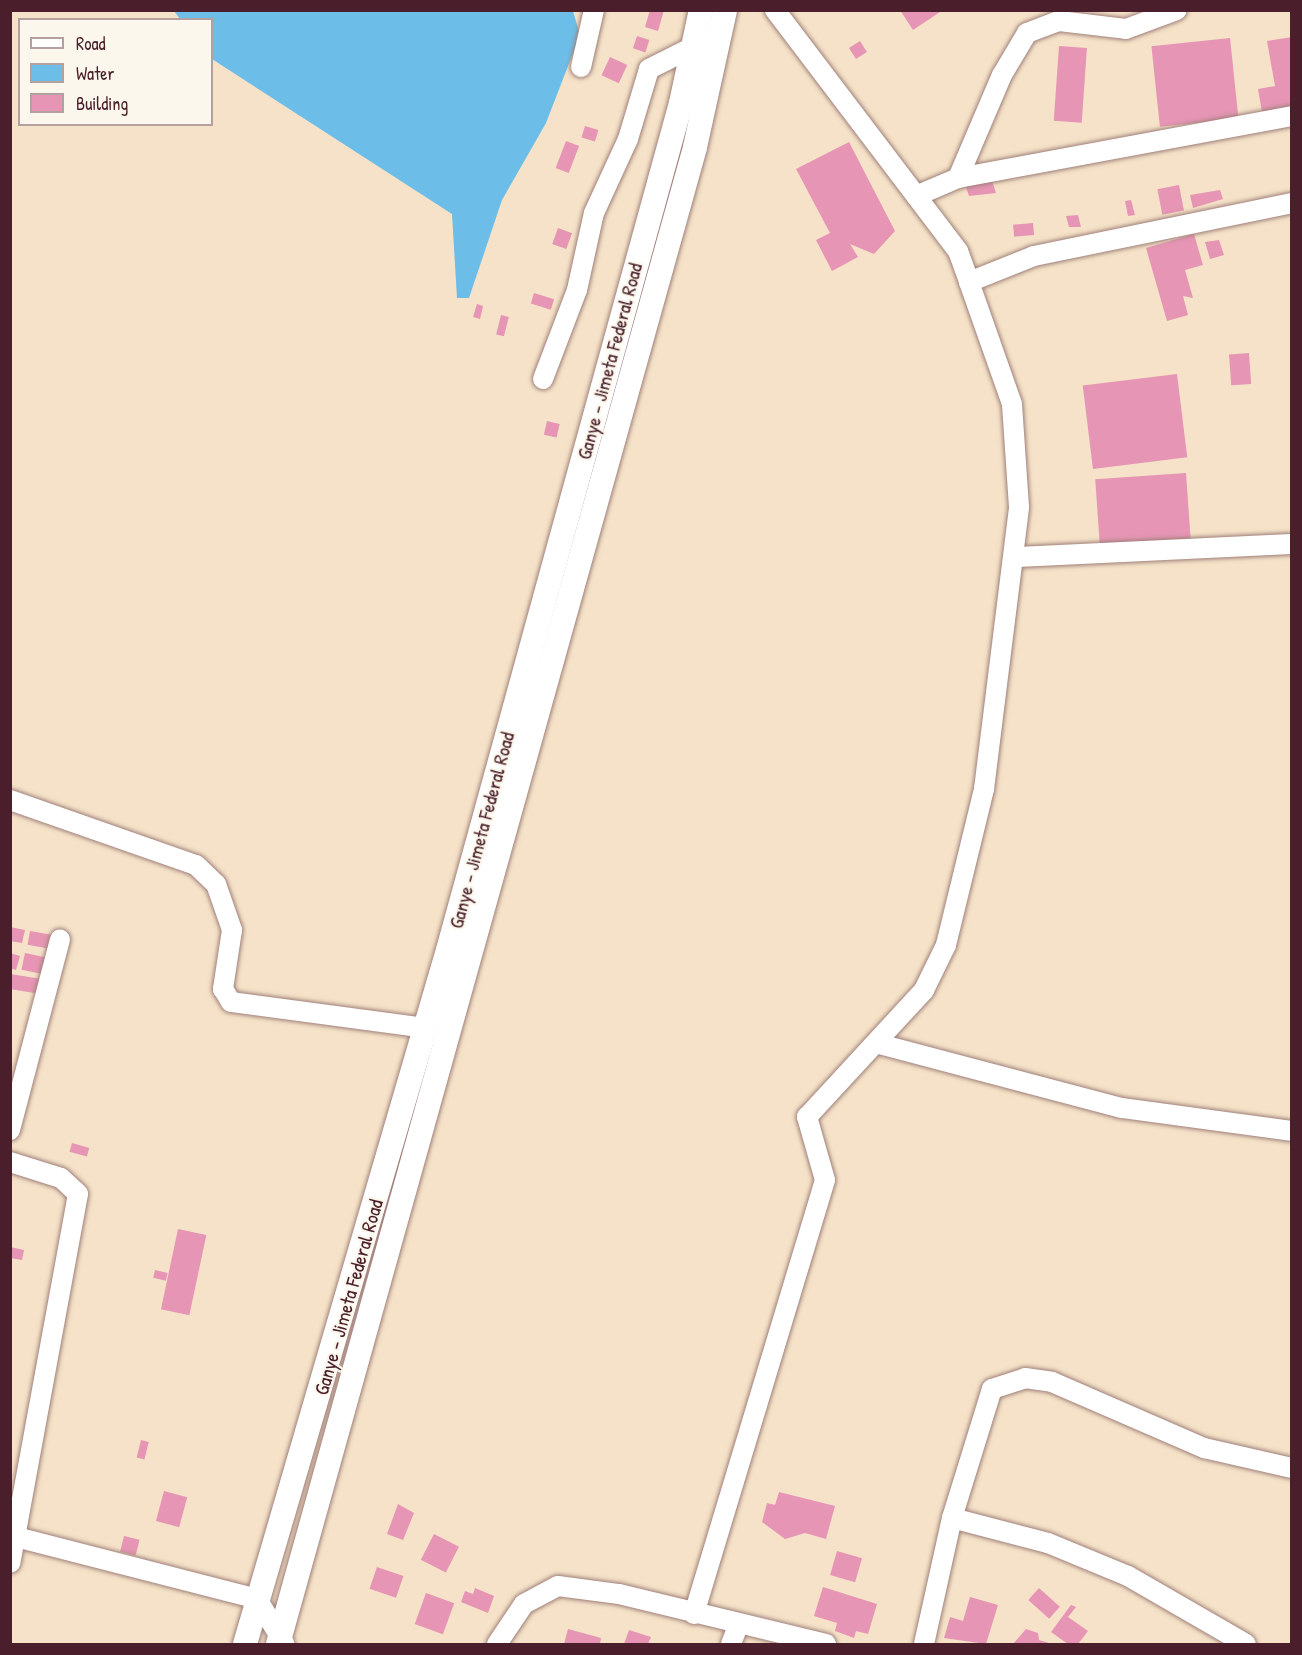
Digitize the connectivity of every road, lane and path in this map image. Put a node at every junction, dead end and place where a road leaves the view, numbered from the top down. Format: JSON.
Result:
{"nodes":[{"id":1,"x":594,"y":10,"type":"edge"},
{"id":2,"x":701,"y":10,"type":"edge"},
{"id":3,"x":725,"y":10,"type":"edge"},
{"id":4,"x":775,"y":10,"type":"edge"},
{"id":5,"x":1177,"y":10,"type":"edge"},
{"id":6,"x":693,"y":47,"type":"junction"},
{"id":7,"x":581,"y":67,"type":"dead end"},
{"id":8,"x":1292,"y":116,"type":"edge"},
{"id":9,"x":957,"y":178,"type":"junction"},
{"id":10,"x":916,"y":196,"type":"junction"},
{"id":11,"x":1292,"y":203,"type":"edge"},
{"id":12,"x":969,"y":282,"type":"junction"},
{"id":13,"x":543,"y":379,"type":"dead end"},
{"id":14,"x":1292,"y":544,"type":"edge"},
{"id":15,"x":1017,"y":557,"type":"junction"},
{"id":16,"x":10,"y":800,"type":"edge"},
{"id":17,"x":60,"y":939,"type":"dead end"},
{"id":18,"x":426,"y":1028,"type":"junction"},
{"id":19,"x":879,"y":1044,"type":"junction"},
{"id":20,"x":10,"y":1130,"type":"edge"},
{"id":21,"x":1292,"y":1131,"type":"edge"},
{"id":22,"x":10,"y":1162,"type":"edge"},
{"id":23,"x":1292,"y":1468,"type":"edge"},
{"id":24,"x":952,"y":1518,"type":"junction"},
{"id":25,"x":16,"y":1538,"type":"junction"},
{"id":26,"x":10,"y":1563,"type":"edge"},
{"id":27,"x":257,"y":1599,"type":"junction"},
{"id":28,"x":694,"y":1614,"type":"junction"},
{"id":29,"x":739,"y":1623,"type":"junction"},
{"id":30,"x":281,"y":1642,"type":"edge"},
{"id":31,"x":245,"y":1644,"type":"edge"},
{"id":32,"x":497,"y":1644,"type":"edge"},
{"id":33,"x":731,"y":1644,"type":"edge"},
{"id":34,"x":826,"y":1644,"type":"edge"},
{"id":35,"x":924,"y":1644,"type":"edge"},
{"id":36,"x":1246,"y":1644,"type":"edge"}],
"edges":[{"from":1,"to":7,"type":"street"},
{"from":2,"to":6,"type":"main road","name":"Ganye - Jimeta Federal Road"},
{"from":3,"to":30,"type":"main road","name":"Ganye - Jimeta Federal Road"},
{"from":4,"to":10,"type":"street"},
{"from":5,"to":9,"type":"street"},
{"from":6,"to":13,"type":"street"},
{"from":6,"to":18,"type":"main road","name":"Ganye - Jimeta Federal Road"},
{"from":8,"to":9,"type":"street"},
{"from":9,"to":10,"type":"street"},
{"from":10,"to":12,"type":"street"},
{"from":11,"to":12,"type":"street"},
{"from":12,"to":15,"type":"street"},
{"from":14,"to":15,"type":"street"},
{"from":15,"to":19,"type":"street"},
{"from":16,"to":18,"type":"street"},
{"from":17,"to":20,"type":"street"},
{"from":18,"to":27,"type":"main road","name":"Ganye - Jimeta Federal Road"},
{"from":19,"to":21,"type":"street"},
{"from":19,"to":28,"type":"street"},
{"from":22,"to":25,"type":"street"},
{"from":23,"to":24,"type":"street"},
{"from":24,"to":35,"type":"street"},
{"from":24,"to":36,"type":"street"},
{"from":25,"to":26,"type":"street"},
{"from":25,"to":27,"type":"street"},
{"from":27,"to":30,"type":"street"},
{"from":27,"to":31,"type":"main road","name":"Ganye - Jimeta Federal Road"},
{"from":28,"to":29,"type":"street"},
{"from":28,"to":32,"type":"street"},
{"from":29,"to":33,"type":"street"},
{"from":29,"to":34,"type":"street"}]}
